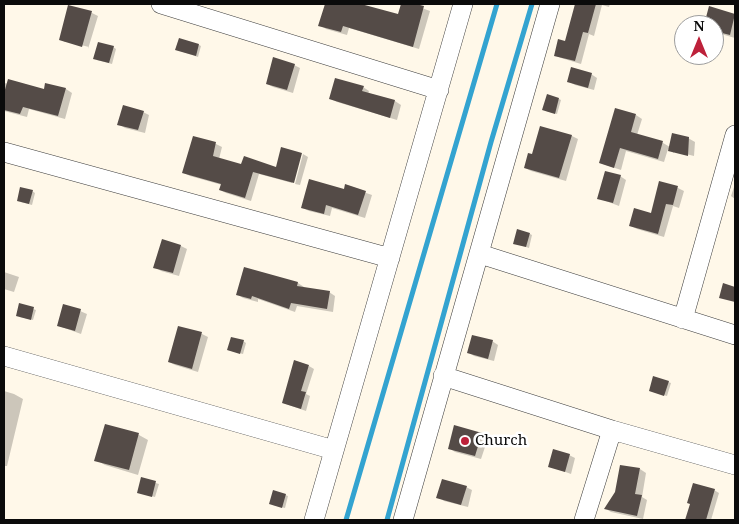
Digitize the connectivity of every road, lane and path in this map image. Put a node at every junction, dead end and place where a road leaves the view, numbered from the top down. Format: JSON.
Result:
{"nodes":[{"id":1,"x":161,"y":4,"type":"edge"},
{"id":2,"x":464,"y":4,"type":"edge"},
{"id":3,"x":550,"y":4,"type":"edge"},
{"id":4,"x":439,"y":90,"type":"junction"},
{"id":5,"x":735,"y":135,"type":"edge"},
{"id":6,"x":4,"y":152,"type":"edge"},
{"id":7,"x":480,"y":254,"type":"junction"},
{"id":8,"x":390,"y":258,"type":"junction"},
{"id":9,"x":683,"y":319,"type":"junction"},
{"id":10,"x":735,"y":335,"type":"edge"},
{"id":11,"x":4,"y":356,"type":"edge"},
{"id":12,"x":443,"y":376,"type":"junction"},
{"id":13,"x":612,"y":430,"type":"junction"},
{"id":14,"x":334,"y":450,"type":"junction"},
{"id":15,"x":735,"y":465,"type":"edge"},
{"id":16,"x":314,"y":520,"type":"edge"},
{"id":17,"x":403,"y":520,"type":"edge"},
{"id":18,"x":584,"y":520,"type":"edge"}],
"edges":[{"from":1,"to":4,"type":"street"},
{"from":2,"to":4,"type":"street"},
{"from":3,"to":7,"type":"street"},
{"from":4,"to":8,"type":"street"},
{"from":5,"to":9,"type":"street"},
{"from":6,"to":8,"type":"street"},
{"from":7,"to":9,"type":"street"},
{"from":7,"to":12,"type":"street"},
{"from":8,"to":14,"type":"street"},
{"from":9,"to":10,"type":"street"},
{"from":11,"to":14,"type":"street"},
{"from":12,"to":13,"type":"street"},
{"from":12,"to":17,"type":"street"},
{"from":13,"to":15,"type":"street"},
{"from":13,"to":18,"type":"street"},
{"from":14,"to":16,"type":"street"}]}
